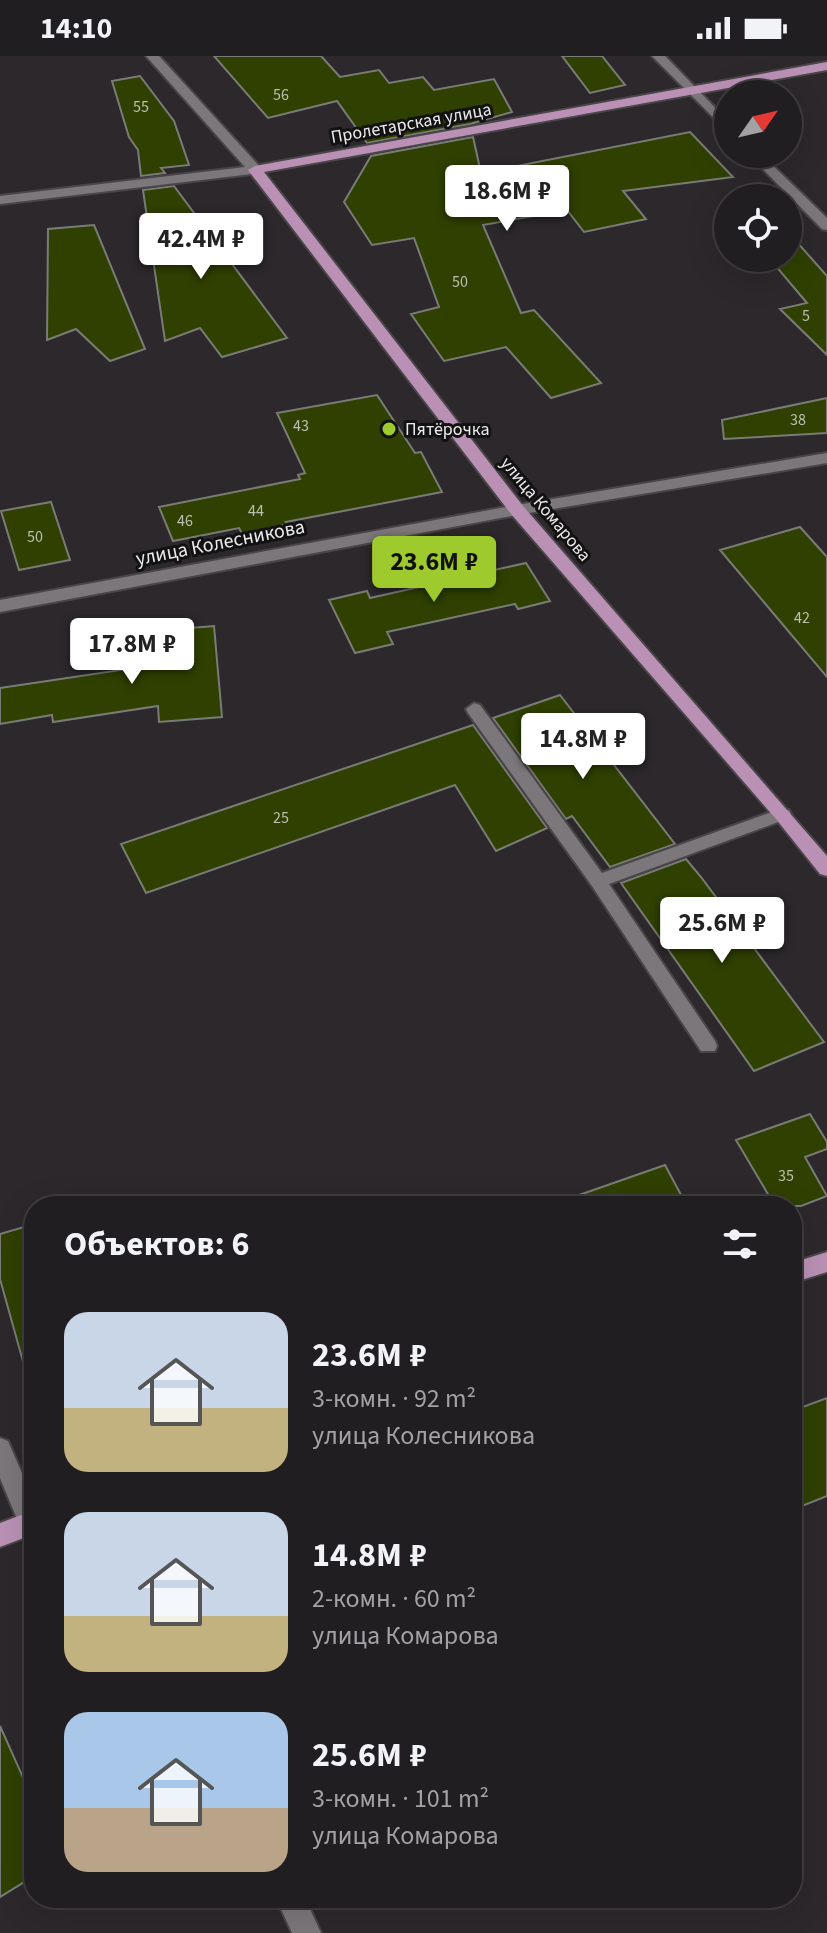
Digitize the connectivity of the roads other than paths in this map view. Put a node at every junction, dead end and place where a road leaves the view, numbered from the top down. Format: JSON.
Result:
{"nodes":[{"id":1,"x":152,"y":56,"type":"edge"},
{"id":2,"x":658,"y":56,"type":"edge"},
{"id":3,"x":827,"y":66,"type":"edge"},
{"id":4,"x":690,"y":91,"type":"junction"},
{"id":5,"x":714,"y":114,"type":"edge"},
{"id":6,"x":768,"y":168,"type":"edge"},
{"id":7,"x":255,"y":170,"type":"junction"},
{"id":8,"x":0,"y":200,"type":"edge"},
{"id":9,"x":827,"y":226,"type":"edge"},
{"id":10,"x":827,"y":458,"type":"edge"},
{"id":11,"x":517,"y":510,"type":"junction"},
{"id":12,"x":0,"y":606,"type":"edge"},
{"id":13,"x":474,"y":709,"type":"dead end"},
{"id":14,"x":783,"y":814,"type":"junction"},
{"id":15,"x":827,"y":869,"type":"edge"},
{"id":16,"x":598,"y":881,"type":"junction"},
{"id":17,"x":708,"y":1046,"type":"dead end"},
{"id":18,"x":826,"y":1265,"type":"edge"},
{"id":19,"x":802,"y":1271,"type":"edge"},
{"id":20,"x":0,"y":1449,"type":"edge"},
{"id":21,"x":24,"y":1504,"type":"edge"},
{"id":22,"x":24,"y":1525,"type":"edge"},
{"id":23,"x":0,"y":1535,"type":"edge"},
{"id":24,"x":295,"y":1908,"type":"edge"},
{"id":25,"x":307,"y":1933,"type":"edge"}],
"edges":[{"from":1,"to":7,"type":"street","name":"улица Комарова"},
{"from":2,"to":4,"type":"street"},
{"from":3,"to":4,"type":"main road","name":"Пролетарская улица"},
{"from":4,"to":5,"type":"street"},
{"from":4,"to":7,"type":"main road","name":"Пролетарская улица"},
{"from":6,"to":9,"type":"street"},
{"from":7,"to":8,"type":"street","name":"Пролетарская улица"},
{"from":7,"to":11,"type":"main road","name":"улица Комарова"},
{"from":10,"to":11,"type":"street","name":"улица Колесникова"},
{"from":11,"to":12,"type":"street","name":"улица Колесникова"},
{"from":11,"to":14,"type":"main road","name":"улица Комарова"},
{"from":13,"to":16,"type":"lane"},
{"from":14,"to":15,"type":"main road","name":"улица Комарова"},
{"from":14,"to":16,"type":"lane"},
{"from":16,"to":17,"type":"lane"},
{"from":18,"to":19,"type":"main road"},
{"from":20,"to":21,"type":"street"},
{"from":22,"to":23,"type":"main road"},
{"from":24,"to":25,"type":"street"}]}
